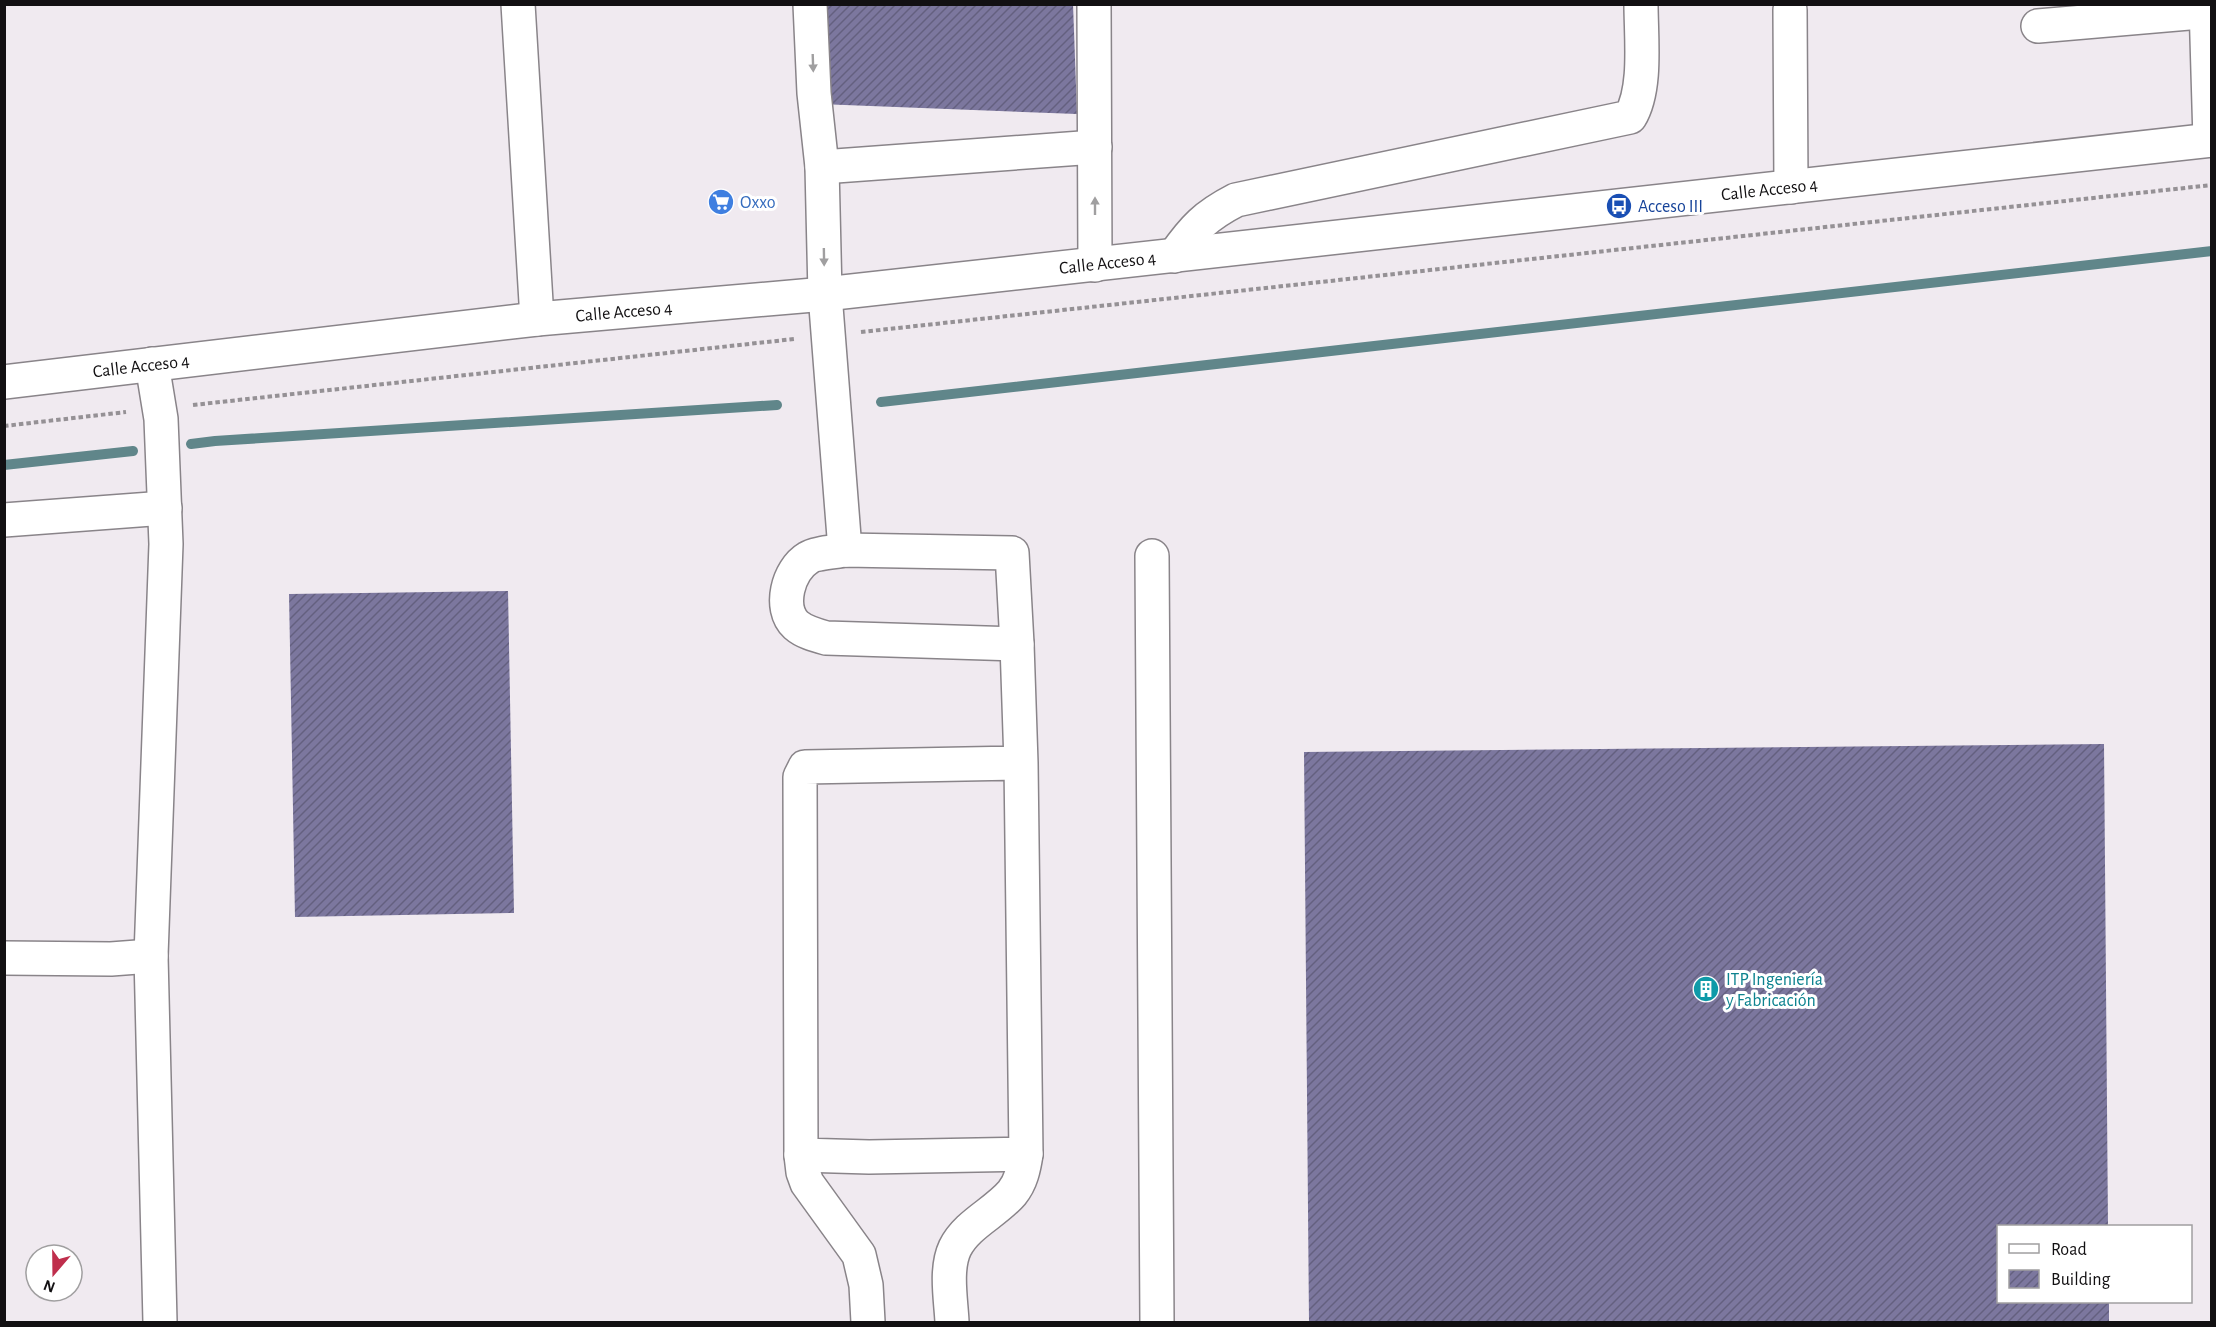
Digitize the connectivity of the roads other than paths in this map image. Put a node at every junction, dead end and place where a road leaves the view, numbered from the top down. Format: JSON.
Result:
{"nodes":[{"id":1,"x":518,"y":4,"type":"edge"},
{"id":2,"x":810,"y":4,"type":"edge"},
{"id":3,"x":1094,"y":4,"type":"edge"},
{"id":4,"x":1641,"y":4,"type":"edge"},
{"id":5,"x":2208,"y":9,"type":"edge"},
{"id":6,"x":1790,"y":10,"type":"dead end"},
{"id":7,"x":2038,"y":26,"type":"dead end"},
{"id":8,"x":2211,"y":131,"type":"edge"},
{"id":9,"x":1095,"y":147,"type":"junction"},
{"id":10,"x":822,"y":167,"type":"junction"},
{"id":11,"x":1791,"y":187,"type":"junction"},
{"id":12,"x":1174,"y":256,"type":"junction"},
{"id":13,"x":1095,"y":265,"type":"junction"},
{"id":14,"x":825,"y":294,"type":"junction"},
{"id":15,"x":537,"y":319,"type":"junction"},
{"id":16,"x":152,"y":364,"type":"junction"},
{"id":17,"x":4,"y":382,"type":"edge"},
{"id":18,"x":165,"y":508,"type":"junction"},
{"id":19,"x":4,"y":520,"type":"edge"},
{"id":20,"x":845,"y":550,"type":"junction"},
{"id":21,"x":1152,"y":556,"type":"dead end"},
{"id":22,"x":1017,"y":644,"type":"junction"},
{"id":23,"x":1022,"y":763,"type":"junction"},
{"id":24,"x":151,"y":957,"type":"junction"},
{"id":25,"x":4,"y":958,"type":"edge"},
{"id":26,"x":1026,"y":1154,"type":"junction"},
{"id":27,"x":801,"y":1155,"type":"junction"},
{"id":28,"x":160,"y":1323,"type":"edge"},
{"id":29,"x":868,"y":1323,"type":"edge"},
{"id":30,"x":952,"y":1323,"type":"edge"},
{"id":31,"x":1157,"y":1323,"type":"edge"}],
"edges":[{"from":1,"to":15,"type":"street"},
{"from":2,"to":10,"type":"street","one_way":true},
{"from":3,"to":9,"type":"street"},
{"from":4,"to":12,"type":"street"},
{"from":5,"to":7,"type":"street"},
{"from":5,"to":8,"type":"street"},
{"from":6,"to":11,"type":"street"},
{"from":8,"to":11,"type":"street","name":"Calle Acceso 4"},
{"from":9,"to":10,"type":"street"},
{"from":13,"to":9,"type":"street","one_way":true},
{"from":10,"to":14,"type":"street","one_way":true},
{"from":11,"to":12,"type":"street","name":"Calle Acceso 4"},
{"from":12,"to":13,"type":"street","name":"Calle Acceso 4"},
{"from":13,"to":14,"type":"street","name":"Calle Acceso 4"},
{"from":14,"to":15,"type":"street","name":"Calle Acceso 4"},
{"from":14,"to":20,"type":"street"},
{"from":15,"to":16,"type":"street","name":"Calle Acceso 4"},
{"from":16,"to":17,"type":"street","name":"Calle Acceso 4"},
{"from":16,"to":18,"type":"street"},
{"from":18,"to":19,"type":"street"},
{"from":18,"to":24,"type":"street"},
{"from":20,"to":22,"type":"street"},
{"from":20,"to":22,"type":"street"},
{"from":21,"to":31,"type":"street"},
{"from":22,"to":23,"type":"street"},
{"from":23,"to":26,"type":"street"},
{"from":23,"to":27,"type":"street"},
{"from":24,"to":25,"type":"street"},
{"from":24,"to":28,"type":"street"},
{"from":26,"to":27,"type":"street"},
{"from":26,"to":30,"type":"street"},
{"from":27,"to":29,"type":"street"}]}
